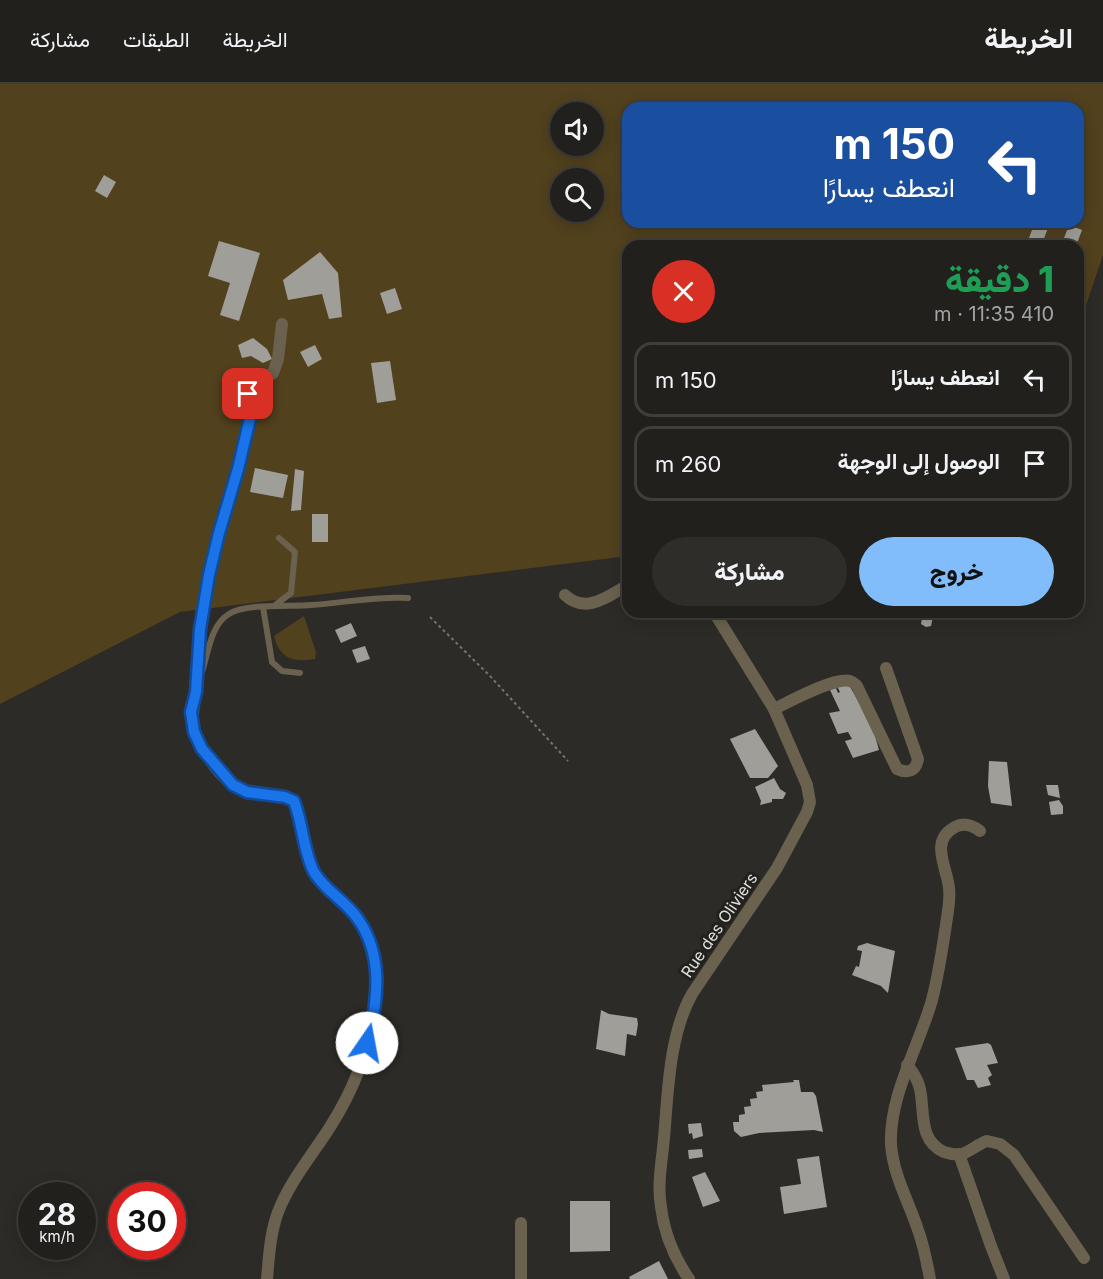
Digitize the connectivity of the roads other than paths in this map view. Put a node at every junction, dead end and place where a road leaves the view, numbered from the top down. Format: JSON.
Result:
{"nodes":[{"id":1,"x":282,"y":324,"type":"dead end"},
{"id":2,"x":279,"y":538,"type":"dead end"},
{"id":3,"x":622,"y":588,"type":"edge"},
{"id":4,"x":565,"y":595,"type":"dead end"},
{"id":5,"x":408,"y":598,"type":"dead end"},
{"id":6,"x":274,"y":606,"type":"junction"},
{"id":7,"x":263,"y":607,"type":"junction"},
{"id":8,"x":718,"y":618,"type":"edge"},
{"id":9,"x":886,"y":668,"type":"dead end"},
{"id":10,"x":300,"y":673,"type":"dead end"},
{"id":11,"x":196,"y":692,"type":"junction"},
{"id":12,"x":774,"y":709,"type":"junction"},
{"id":13,"x":980,"y":831,"type":"dead end"},
{"id":14,"x":907,"y":1065,"type":"junction"},
{"id":15,"x":959,"y":1154,"type":"junction"},
{"id":16,"x":521,"y":1223,"type":"dead end"},
{"id":17,"x":1084,"y":1258,"type":"dead end"},
{"id":18,"x":267,"y":1279,"type":"edge"},
{"id":19,"x":521,"y":1279,"type":"edge"},
{"id":20,"x":689,"y":1279,"type":"edge"},
{"id":21,"x":930,"y":1279,"type":"edge"},
{"id":22,"x":1004,"y":1279,"type":"edge"}],
"edges":[{"from":1,"to":11,"type":"street"},
{"from":2,"to":6,"type":"lane"},
{"from":3,"to":4,"type":"street"},
{"from":5,"to":6,"type":"lane"},
{"from":6,"to":7,"type":"lane"},
{"from":7,"to":10,"type":"lane"},
{"from":7,"to":11,"type":"lane"},
{"from":8,"to":12,"type":"street","name":"Rue des Oliviers"},
{"from":9,"to":12,"type":"street"},
{"from":11,"to":18,"type":"street"},
{"from":12,"to":20,"type":"street","name":"Rue des Oliviers"},
{"from":13,"to":14,"type":"street"},
{"from":14,"to":15,"type":"street"},
{"from":14,"to":21,"type":"street"},
{"from":15,"to":17,"type":"street"},
{"from":15,"to":22,"type":"street"},
{"from":16,"to":19,"type":"street"}]}
